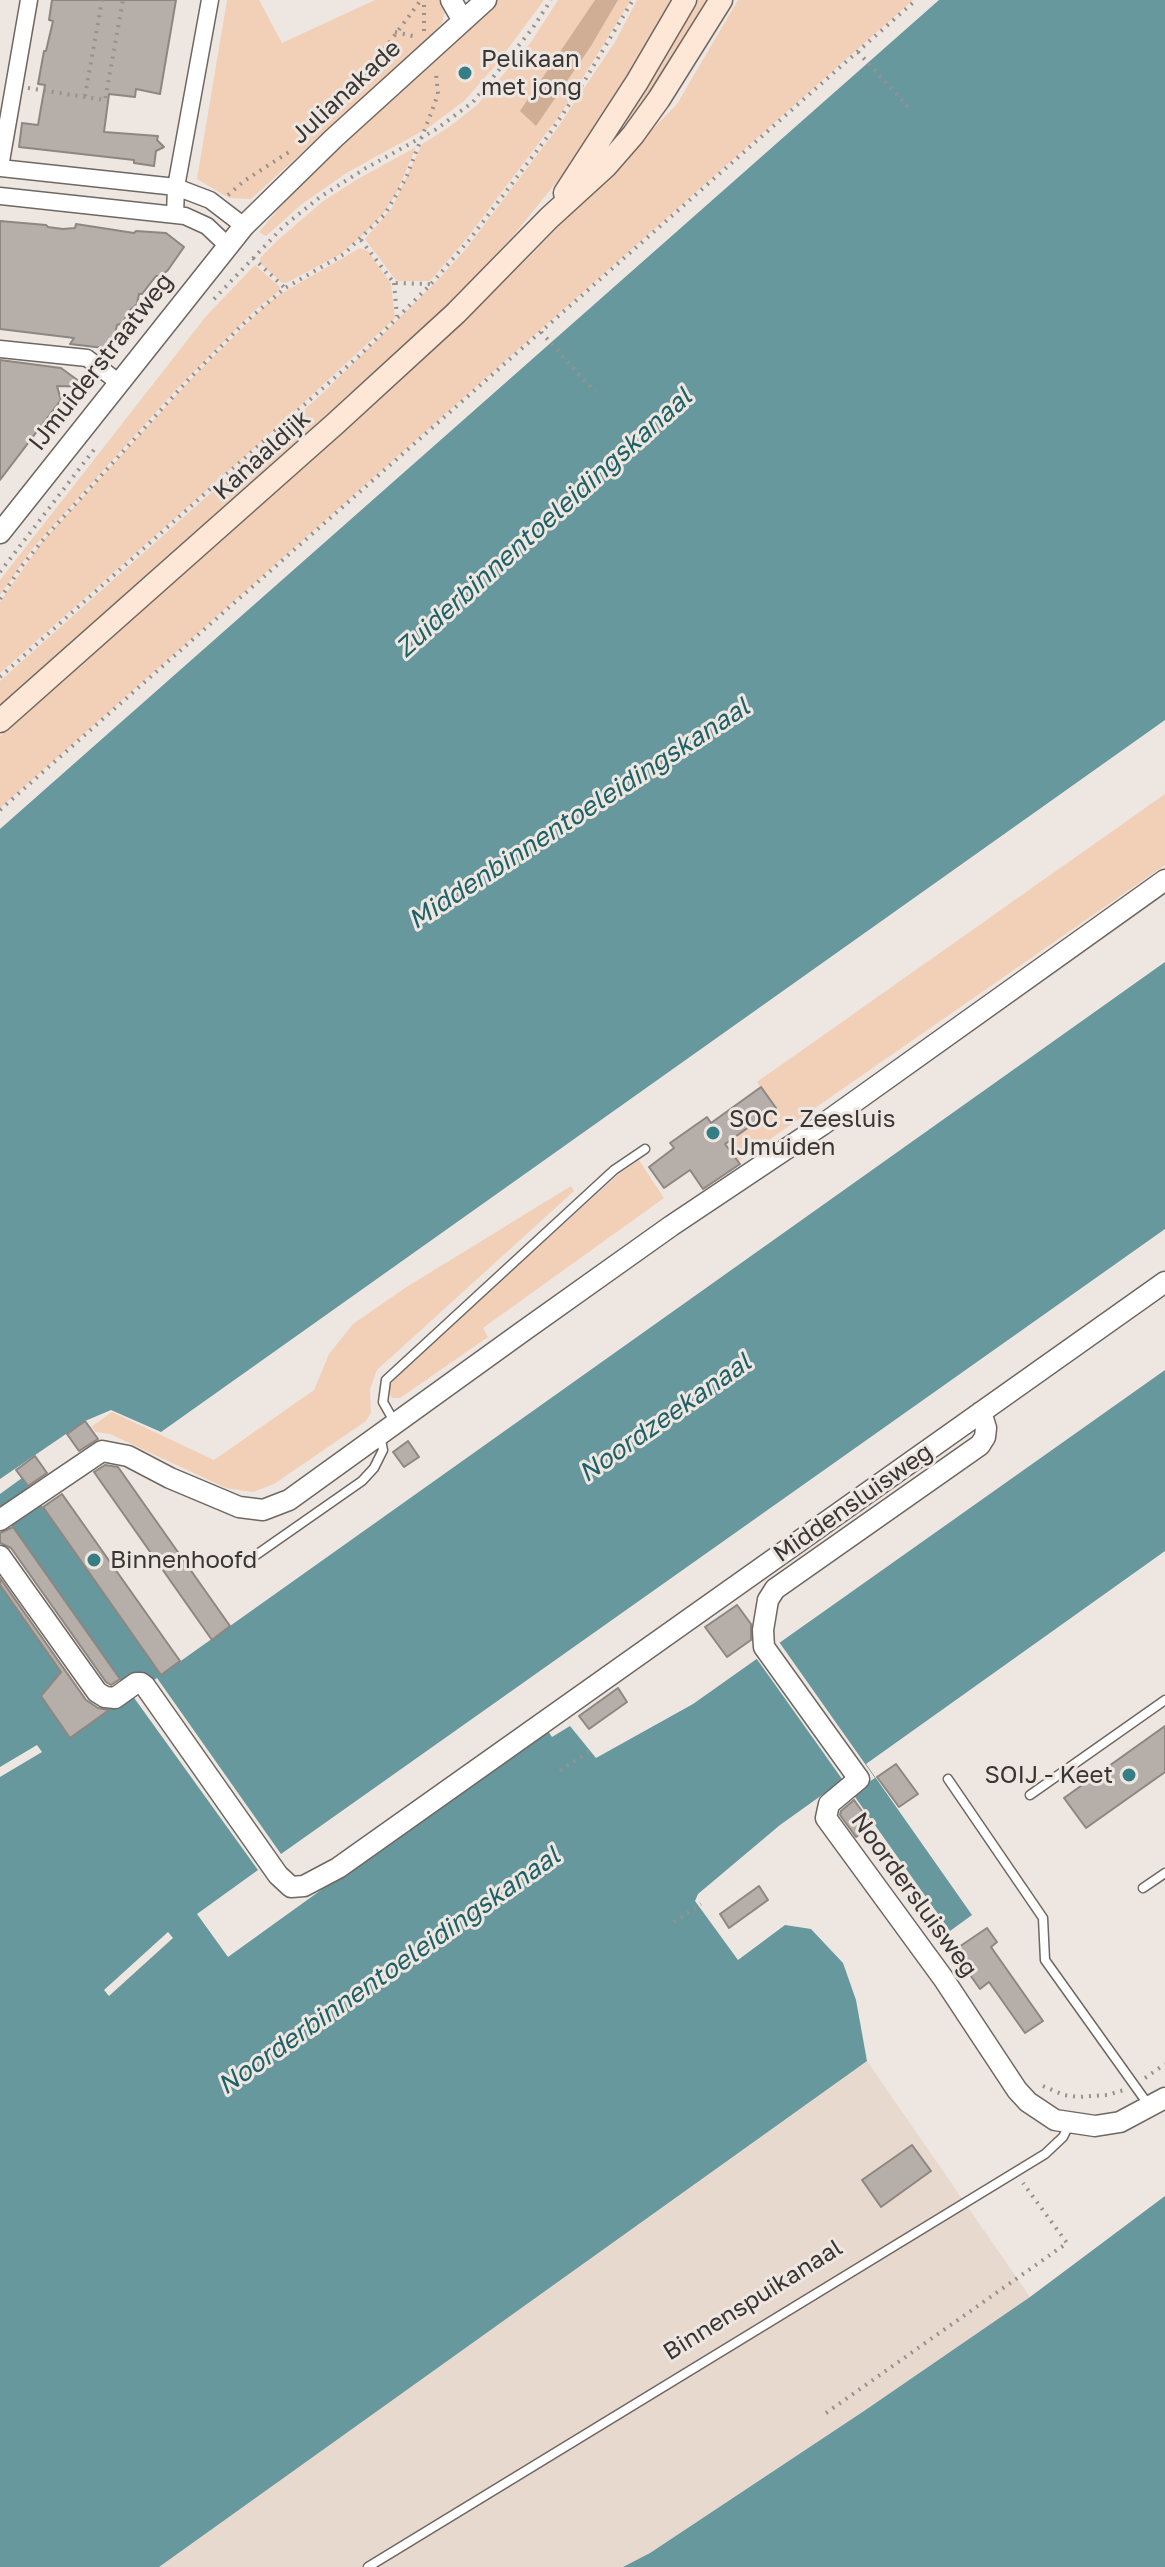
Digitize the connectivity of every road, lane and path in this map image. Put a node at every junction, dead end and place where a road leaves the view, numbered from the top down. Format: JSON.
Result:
{"nodes":[{"id":1,"x":29,"y":0,"type":"edge"},
{"id":2,"x":102,"y":0,"type":"edge"},
{"id":3,"x":123,"y":0,"type":"edge"},
{"id":4,"x":210,"y":0,"type":"edge"},
{"id":5,"x":421,"y":0,"type":"edge"},
{"id":6,"x":451,"y":0,"type":"edge"},
{"id":7,"x":486,"y":0,"type":"edge"},
{"id":8,"x":551,"y":0,"type":"edge"},
{"id":9,"x":633,"y":0,"type":"edge"},
{"id":10,"x":685,"y":0,"type":"edge"},
{"id":11,"x":721,"y":0,"type":"edge"},
{"id":12,"x":916,"y":0,"type":"edge"},
{"id":13,"x":463,"y":21,"type":"junction"},
{"id":14,"x":395,"y":32,"type":"junction"},
{"id":15,"x":427,"y":40,"type":"dead end"},
{"id":16,"x":858,"y":52,"type":"junction"},
{"id":17,"x":14,"y":86,"type":"junction"},
{"id":18,"x":85,"y":96,"type":"junction"},
{"id":19,"x":349,"y":96,"type":"dead end"},
{"id":20,"x":912,"y":111,"type":"dead end"},
{"id":21,"x":422,"y":138,"type":"junction"},
{"id":22,"x":290,"y":151,"type":"dead end"},
{"id":23,"x":0,"y":167,"type":"edge"},
{"id":24,"x":176,"y":187,"type":"junction"},
{"id":25,"x":0,"y":196,"type":"edge"},
{"id":26,"x":217,"y":205,"type":"junction"},
{"id":27,"x":175,"y":215,"type":"junction"},
{"id":28,"x":549,"y":218,"type":"junction"},
{"id":29,"x":244,"y":226,"type":"junction"},
{"id":30,"x":361,"y":240,"type":"junction"},
{"id":31,"x":227,"y":245,"type":"junction"},
{"id":32,"x":253,"y":258,"type":"junction"},
{"id":33,"x":394,"y":283,"type":"junction"},
{"id":34,"x":431,"y":284,"type":"junction"},
{"id":35,"x":285,"y":288,"type":"junction"},
{"id":36,"x":211,"y":302,"type":"dead end"},
{"id":37,"x":398,"y":318,"type":"junction"},
{"id":38,"x":541,"y":332,"type":"junction"},
{"id":39,"x":0,"y":349,"type":"edge"},
{"id":40,"x":118,"y":382,"type":"junction"},
{"id":41,"x":595,"y":392,"type":"dead end"},
{"id":42,"x":99,"y":443,"type":"dead end"},
{"id":43,"x":0,"y":533,"type":"edge"},
{"id":44,"x":0,"y":572,"type":"edge"},
{"id":45,"x":0,"y":599,"type":"edge"},
{"id":46,"x":0,"y":677,"type":"edge"},
{"id":47,"x":0,"y":721,"type":"edge"},
{"id":48,"x":0,"y":810,"type":"edge"},
{"id":49,"x":1165,"y":880,"type":"edge"},
{"id":50,"x":645,"y":1149,"type":"dead end"},
{"id":51,"x":1165,"y":1282,"type":"edge"},
{"id":52,"x":981,"y":1412,"type":"junction"},
{"id":53,"x":388,"y":1429,"type":"junction"},
{"id":54,"x":0,"y":1520,"type":"edge"},
{"id":55,"x":0,"y":1556,"type":"edge"},
{"id":56,"x":246,"y":1562,"type":"dead end"},
{"id":57,"x":764,"y":1647,"type":"joint"},
{"id":58,"x":1165,"y":1700,"type":"edge"},
{"id":59,"x":592,"y":1750,"type":"dead end"},
{"id":60,"x":560,"y":1770,"type":"dead end"},
{"id":61,"x":948,"y":1779,"type":"dead end"},
{"id":62,"x":1030,"y":1795,"type":"dead end"},
{"id":63,"x":1165,"y":1873,"type":"edge"},
{"id":64,"x":1143,"y":1888,"type":"dead end"},
{"id":65,"x":701,"y":1904,"type":"dead end"},
{"id":66,"x":674,"y":1922,"type":"dead end"},
{"id":67,"x":1165,"y":2064,"type":"edge"},
{"id":68,"x":1040,"y":2084,"type":"dead end"},
{"id":69,"x":1135,"y":2084,"type":"junction"},
{"id":70,"x":1158,"y":2102,"type":"edge"},
{"id":71,"x":1070,"y":2124,"type":"junction"},
{"id":72,"x":1015,"y":2171,"type":"junction"},
{"id":73,"x":826,"y":2413,"type":"dead end"},
{"id":74,"x":368,"y":2567,"type":"edge"}],
"edges":[{"from":1,"to":17,"type":"street"},
{"from":2,"to":18,"type":"path"},
{"from":3,"to":18,"type":"path"},
{"from":4,"to":24,"type":"street"},
{"from":5,"to":14,"type":"path"},
{"from":6,"to":13,"type":"street"},
{"from":7,"to":13,"type":"street","name":"Julianakade"},
{"from":8,"to":21,"type":"path"},
{"from":9,"to":34,"type":"path"},
{"from":10,"to":28,"type":"main road","name":"Kanaaldijk"},
{"from":11,"to":28,"type":"main road","name":"Kanaaldijk"},
{"from":12,"to":16,"type":"path"},
{"from":13,"to":29,"type":"street","name":"Julianakade"},
{"from":14,"to":15,"type":"path"},
{"from":14,"to":19,"type":"path"},
{"from":16,"to":20,"type":"path"},
{"from":16,"to":38,"type":"path"},
{"from":17,"to":18,"type":"path"},
{"from":17,"to":23,"type":"street"},
{"from":21,"to":30,"type":"path"},
{"from":21,"to":32,"type":"path"},
{"from":22,"to":26,"type":"path"},
{"from":23,"to":24,"type":"street"},
{"from":24,"to":26,"type":"street"},
{"from":24,"to":27,"type":"street"},
{"from":25,"to":27,"type":"street"},
{"from":26,"to":29,"type":"street"},
{"from":27,"to":31,"type":"street"},
{"from":28,"to":47,"type":"main road","name":"Kanaaldijk"},
{"from":29,"to":31,"type":"street","name":"IJmuiderstraatweg"},
{"from":30,"to":33,"type":"path"},
{"from":30,"to":35,"type":"path"},
{"from":31,"to":40,"type":"street","name":"IJmuiderstraatweg"},
{"from":32,"to":35,"type":"path"},
{"from":32,"to":36,"type":"path"},
{"from":33,"to":34,"type":"path"},
{"from":33,"to":37,"type":"path"},
{"from":34,"to":37,"type":"path"},
{"from":35,"to":45,"type":"path"},
{"from":37,"to":46,"type":"path"},
{"from":38,"to":41,"type":"path"},
{"from":38,"to":48,"type":"path"},
{"from":39,"to":40,"type":"street"},
{"from":40,"to":43,"type":"street","name":"IJmuiderstraatweg"},
{"from":42,"to":44,"type":"path"},
{"from":49,"to":53,"type":"street"},
{"from":50,"to":53,"type":"lane"},
{"from":51,"to":52,"type":"street"},
{"from":52,"to":55,"type":"street"},
{"from":52,"to":57,"type":"street","name":"Middensluisweg"},
{"from":53,"to":54,"type":"street"},
{"from":53,"to":56,"type":"lane"},
{"from":57,"to":71,"type":"street","name":"Noordersluisweg"},
{"from":58,"to":62,"type":"lane"},
{"from":59,"to":60,"type":"path"},
{"from":61,"to":69,"type":"lane"},
{"from":63,"to":64,"type":"lane"},
{"from":65,"to":66,"type":"path"},
{"from":67,"to":69,"type":"path"},
{"from":68,"to":69,"type":"path"},
{"from":69,"to":70,"type":"lane"},
{"from":70,"to":71,"type":"street"},
{"from":71,"to":72,"type":"lane","name":"Binnenspuikanaal"},
{"from":72,"to":73,"type":"path"},
{"from":72,"to":74,"type":"lane","name":"Binnenspuikanaal"}]}
